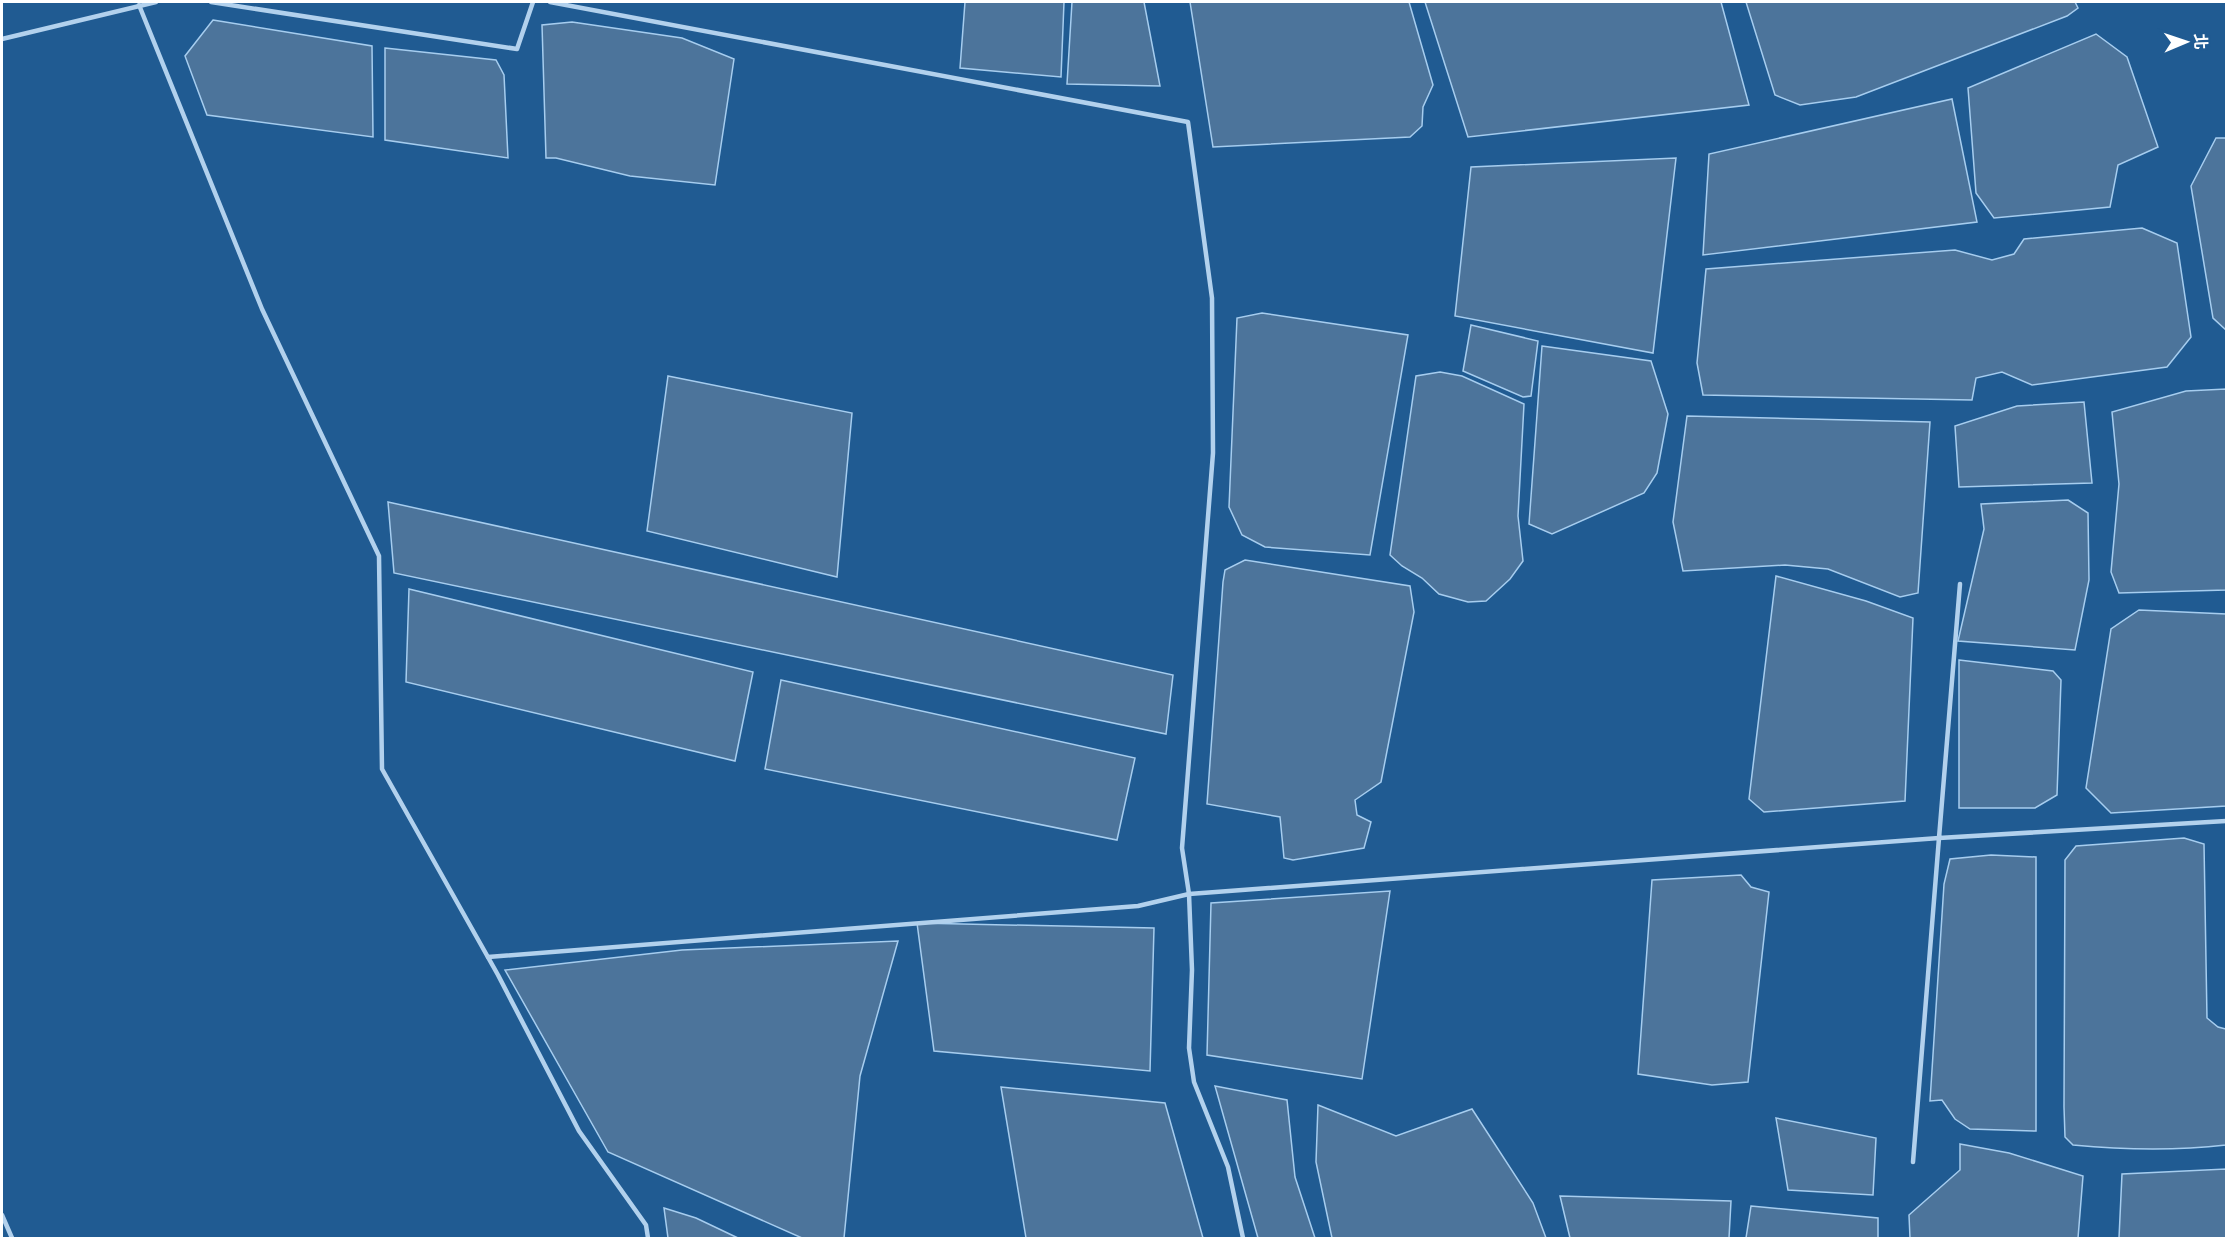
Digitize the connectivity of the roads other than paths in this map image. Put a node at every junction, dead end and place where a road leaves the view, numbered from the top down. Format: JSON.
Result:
{"nodes":[{"id":1,"x":156,"y":2,"type":"edge"},
{"id":2,"x":211,"y":2,"type":"edge"},
{"id":3,"x":533,"y":2,"type":"edge"},
{"id":4,"x":550,"y":2,"type":"edge"},
{"id":5,"x":139,"y":5,"type":"junction"},
{"id":6,"x":2,"y":39,"type":"edge"},
{"id":7,"x":1960,"y":584,"type":"dead end"},
{"id":8,"x":2226,"y":821,"type":"edge"},
{"id":9,"x":1939,"y":838,"type":"junction"},
{"id":10,"x":1189,"y":894,"type":"junction"},
{"id":11,"x":488,"y":957,"type":"junction"},
{"id":12,"x":1913,"y":1162,"type":"dead end"},
{"id":13,"x":2,"y":1215,"type":"edge"},
{"id":14,"x":12,"y":1239,"type":"edge"},
{"id":15,"x":648,"y":1239,"type":"edge"},
{"id":16,"x":1243,"y":1239,"type":"edge"}],
"edges":[{"from":1,"to":5,"type":"lane"},
{"from":2,"to":3,"type":"lane"},
{"from":4,"to":10,"type":"lane"},
{"from":5,"to":6,"type":"lane"},
{"from":5,"to":11,"type":"lane"},
{"from":7,"to":9,"type":"lane"},
{"from":8,"to":9,"type":"lane"},
{"from":9,"to":10,"type":"lane"},
{"from":9,"to":12,"type":"lane"},
{"from":10,"to":11,"type":"lane"},
{"from":10,"to":16,"type":"lane"},
{"from":11,"to":15,"type":"lane"},
{"from":13,"to":14,"type":"lane"}]}
